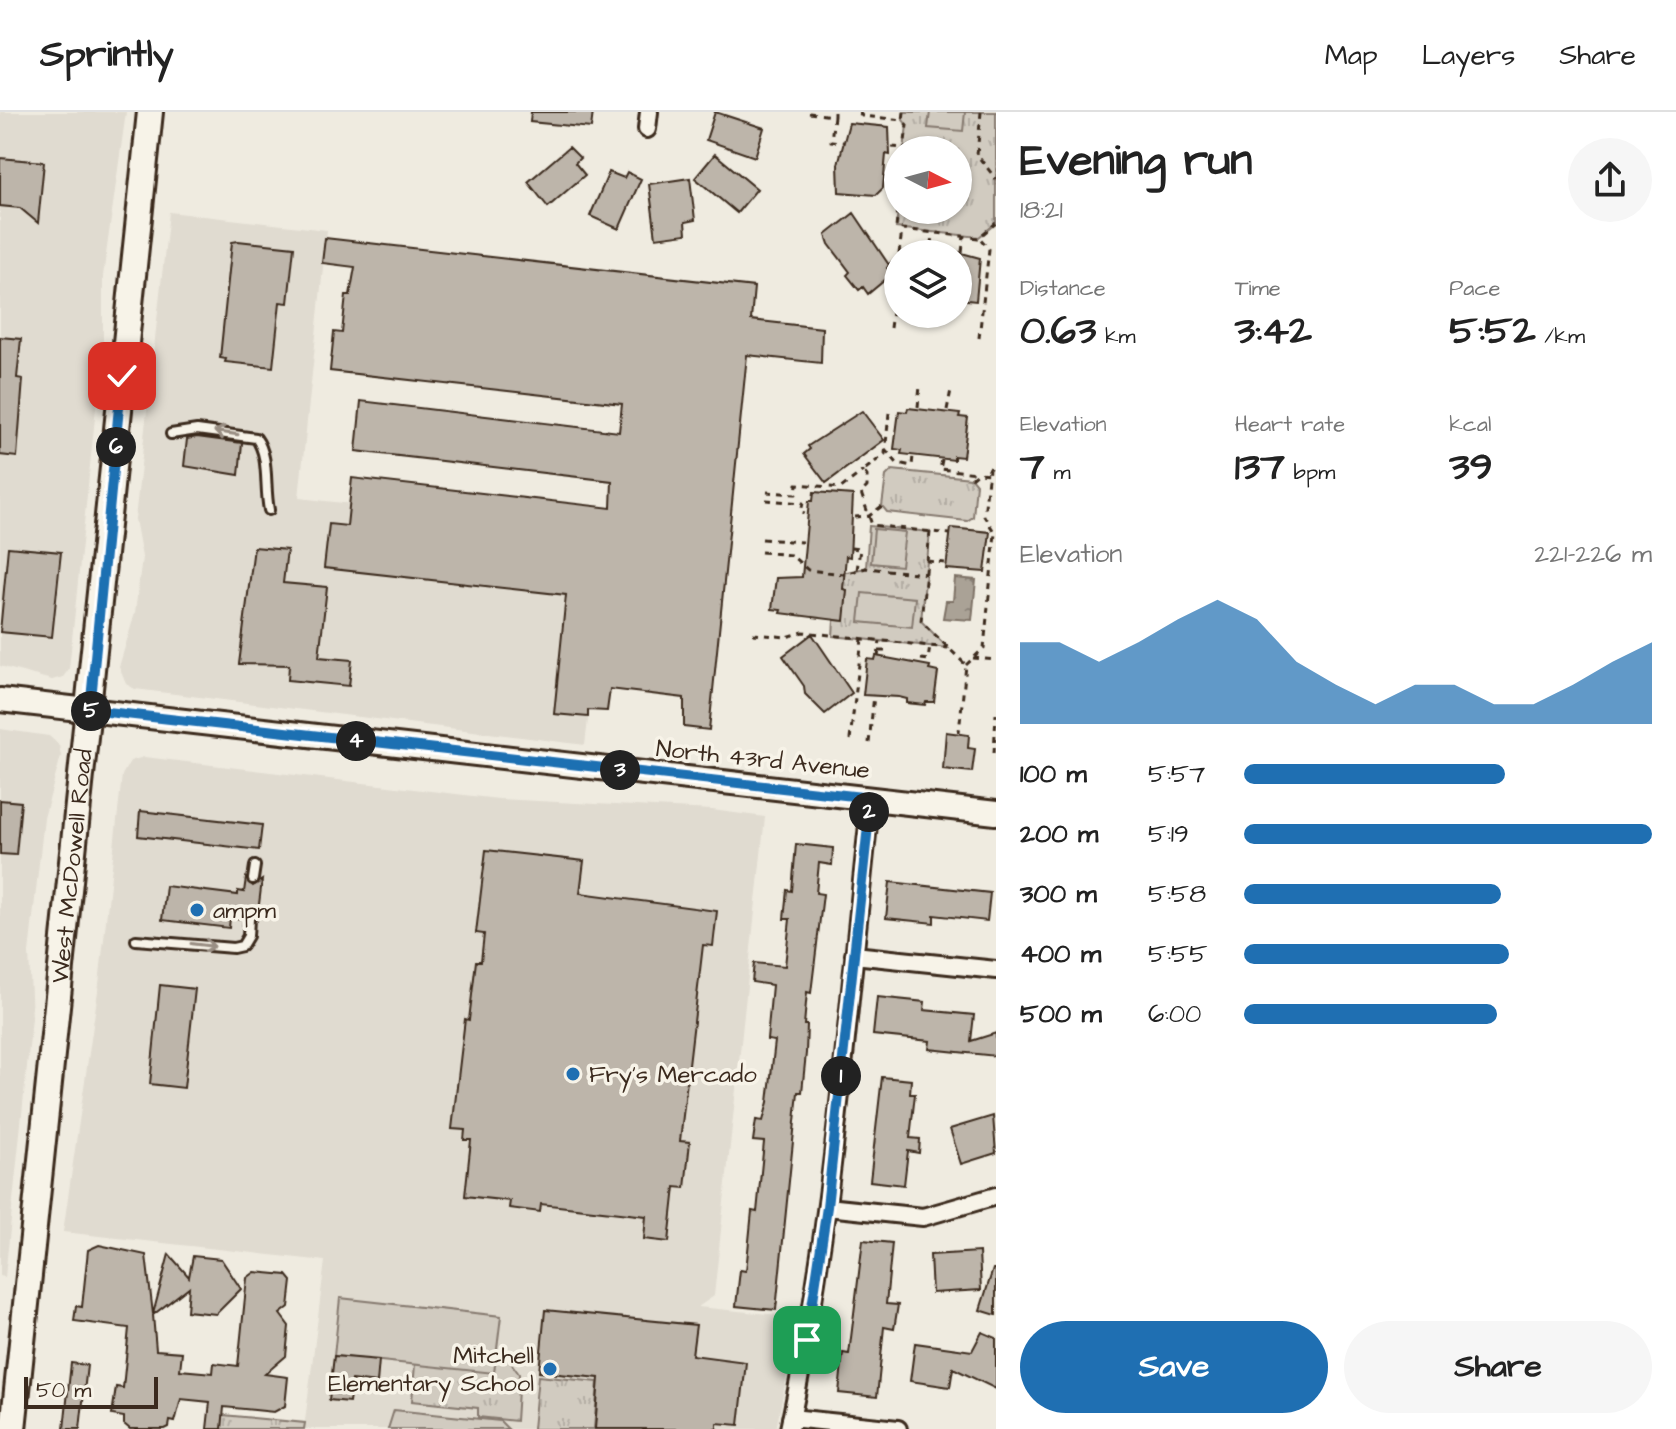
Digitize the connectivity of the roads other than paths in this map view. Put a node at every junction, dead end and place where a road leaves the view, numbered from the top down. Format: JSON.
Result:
{"nodes":[{"id":1,"x":150,"y":112,"type":"edge"},
{"id":2,"x":171,"y":434,"type":"dead end"},
{"id":3,"x":269,"y":510,"type":"dead end"},
{"id":4,"x":0,"y":700,"type":"edge"},
{"id":5,"x":90,"y":710,"type":"junction"},
{"id":6,"x":871,"y":798,"type":"junction"},
{"id":7,"x":996,"y":813,"type":"edge"},
{"id":8,"x":255,"y":866,"type":"dead end"},
{"id":9,"x":253,"y":879,"type":"dead end"},
{"id":10,"x":249,"y":919,"type":"dead end"},
{"id":11,"x":136,"y":940,"type":"dead end"},
{"id":12,"x":854,"y":955,"type":"junction"},
{"id":13,"x":996,"y":970,"type":"edge"},
{"id":14,"x":996,"y":1196,"type":"edge"},
{"id":15,"x":827,"y":1207,"type":"junction"},
{"id":16,"x":790,"y":1424,"type":"edge"},
{"id":17,"x":13,"y":1429,"type":"edge"},
{"id":18,"x":898,"y":1429,"type":"edge"}],
"edges":[{"from":1,"to":5,"type":"main road","name":"West McDowell Road"},
{"from":3,"to":2,"type":"lane","one_way":true},
{"from":4,"to":5,"type":"main road","name":"North 43rd Avenue"},
{"from":5,"to":6,"type":"main road","name":"North 43rd Avenue"},
{"from":5,"to":17,"type":"main road","name":"West McDowell Road"},
{"from":6,"to":7,"type":"main road","name":"North 43rd Avenue"},
{"from":6,"to":12,"type":"street"},
{"from":8,"to":9,"type":"lane"},
{"from":11,"to":10,"type":"lane","one_way":true},
{"from":12,"to":13,"type":"street"},
{"from":12,"to":15,"type":"street"},
{"from":14,"to":15,"type":"street"},
{"from":15,"to":16,"type":"street"},
{"from":16,"to":18,"type":"street"}]}
